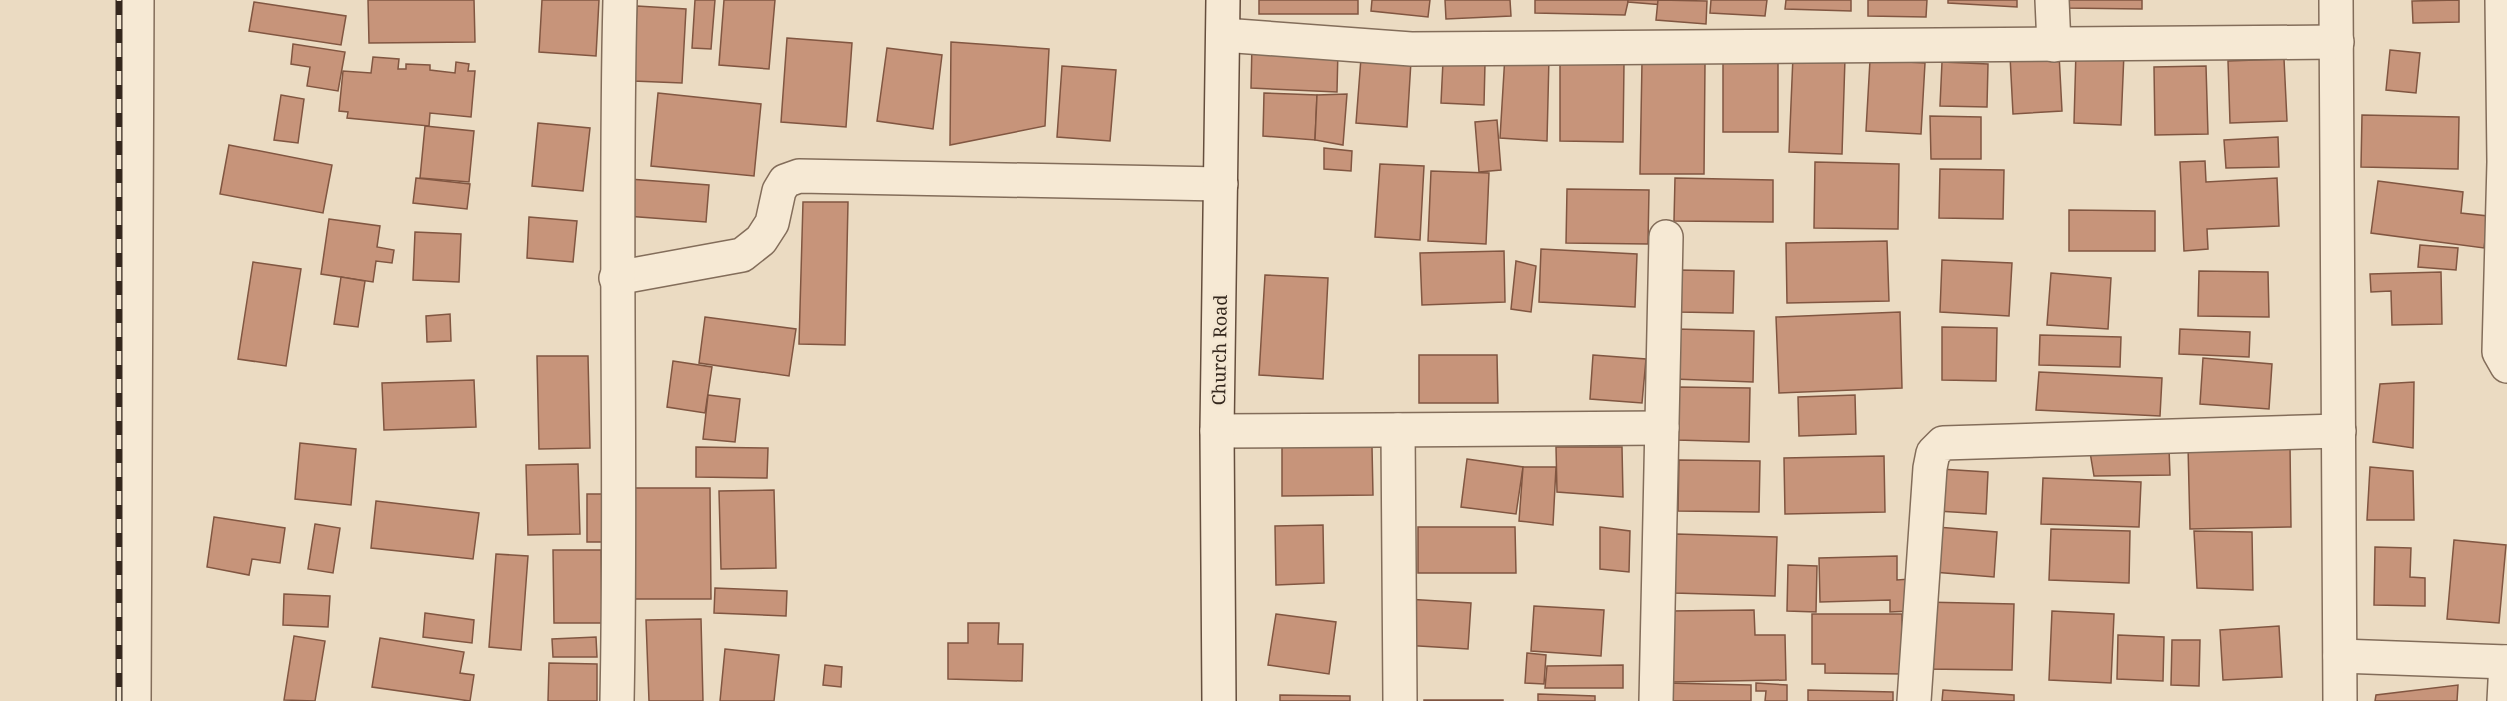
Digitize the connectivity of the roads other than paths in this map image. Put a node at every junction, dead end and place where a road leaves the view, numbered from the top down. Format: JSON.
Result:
{"nodes":[{"id":1,"x":137,"y":0,"type":"edge"},
{"id":2,"x":620,"y":0,"type":"edge"},
{"id":3,"x":1223,"y":0,"type":"edge"},
{"id":4,"x":2052,"y":0,"type":"edge"},
{"id":5,"x":2336,"y":0,"type":"edge"},
{"id":6,"x":2502,"y":0,"type":"edge"},
{"id":7,"x":1223,"y":35,"type":"junction"},
{"id":8,"x":2337,"y":42,"type":"junction"},
{"id":9,"x":2054,"y":45,"type":"junction"},
{"id":10,"x":1221,"y":184,"type":"junction"},
{"id":11,"x":1666,"y":237,"type":"dead end"},
{"id":12,"x":616,"y":278,"type":"junction"},
{"id":13,"x":2507,"y":366,"type":"edge"},
{"id":14,"x":1662,"y":428,"type":"junction"},
{"id":15,"x":1398,"y":430,"type":"junction"},
{"id":16,"x":1217,"y":431,"type":"junction"},
{"id":17,"x":2339,"y":431,"type":"junction"},
{"id":18,"x":2340,"y":656,"type":"junction"},
{"id":19,"x":2506,"y":662,"type":"edge"},
{"id":20,"x":134,"y":701,"type":"edge"},
{"id":21,"x":617,"y":701,"type":"edge"},
{"id":22,"x":1220,"y":701,"type":"edge"},
{"id":23,"x":1400,"y":701,"type":"edge"},
{"id":24,"x":1656,"y":701,"type":"edge"},
{"id":25,"x":1914,"y":701,"type":"edge"},
{"id":26,"x":2340,"y":701,"type":"edge"},
{"id":27,"x":2504,"y":701,"type":"edge"}],
"edges":[{"from":1,"to":20,"type":"street"},
{"from":2,"to":12,"type":"street"},
{"from":3,"to":7,"type":"street","name":"Church Road"},
{"from":4,"to":9,"type":"street"},
{"from":5,"to":8,"type":"street"},
{"from":6,"to":13,"type":"street"},
{"from":7,"to":9,"type":"street"},
{"from":7,"to":10,"type":"street","name":"Church Road"},
{"from":8,"to":9,"type":"street"},
{"from":8,"to":17,"type":"street"},
{"from":10,"to":12,"type":"street"},
{"from":10,"to":16,"type":"street","name":"Church Road"},
{"from":11,"to":14,"type":"street"},
{"from":12,"to":21,"type":"street"},
{"from":14,"to":15,"type":"street"},
{"from":14,"to":24,"type":"street"},
{"from":15,"to":16,"type":"street"},
{"from":15,"to":23,"type":"street"},
{"from":16,"to":22,"type":"street","name":"Church Road"},
{"from":17,"to":18,"type":"street"},
{"from":17,"to":25,"type":"street"},
{"from":18,"to":19,"type":"street"},
{"from":18,"to":26,"type":"street"},
{"from":19,"to":27,"type":"street"}]}
